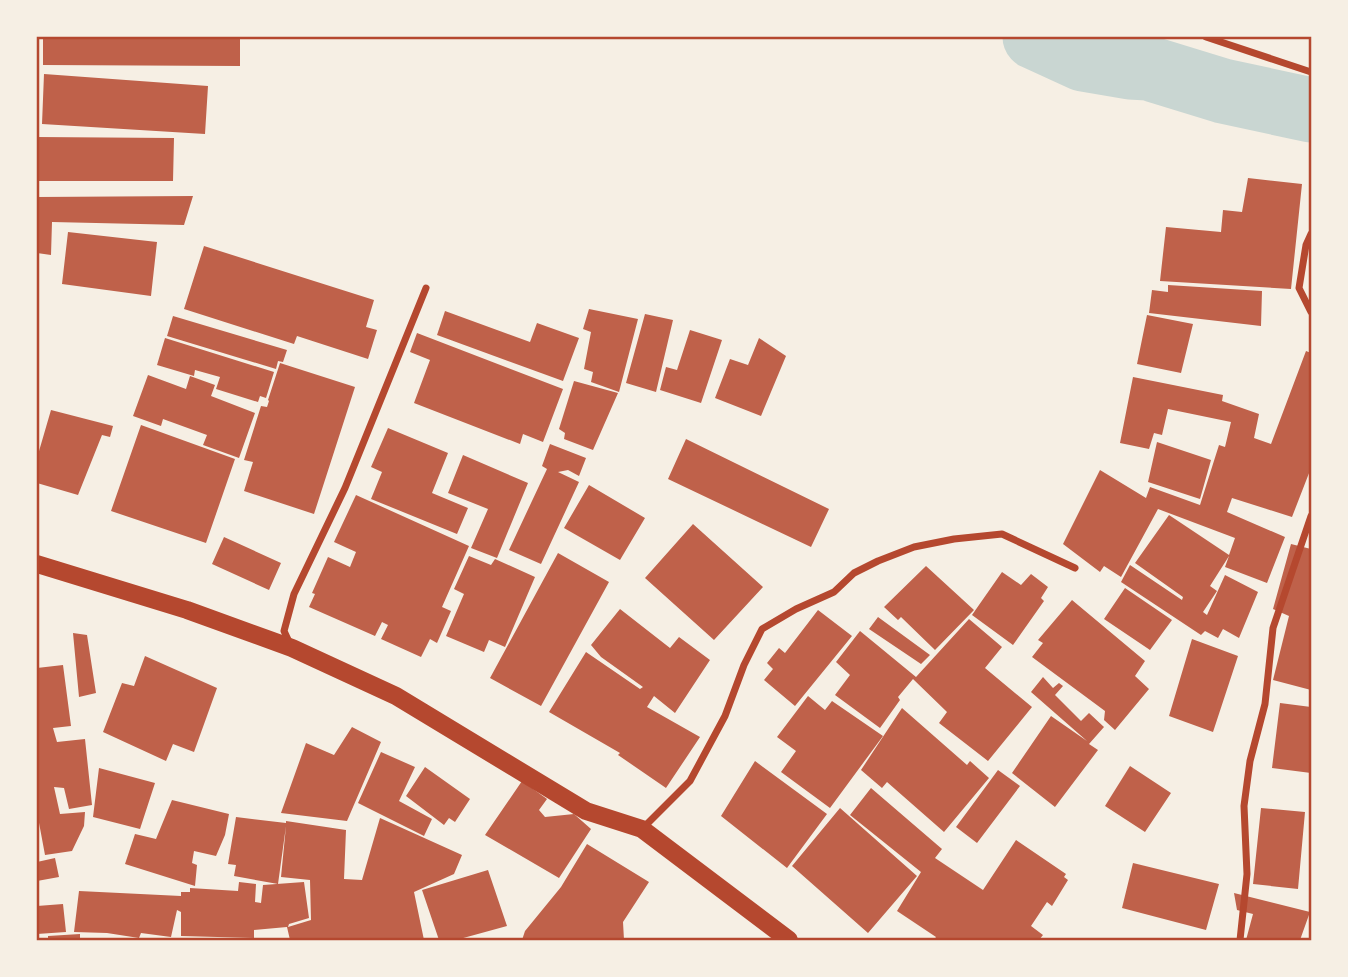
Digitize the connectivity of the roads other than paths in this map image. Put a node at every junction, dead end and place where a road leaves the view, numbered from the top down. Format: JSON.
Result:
{"nodes":[{"id":1,"x":1206,"y":37,"type":"edge"},
{"id":2,"x":1311,"y":72,"type":"edge"},
{"id":3,"x":1311,"y":234,"type":"edge"},
{"id":4,"x":426,"y":288,"type":"dead end"},
{"id":5,"x":1311,"y":312,"type":"edge"},
{"id":6,"x":1311,"y":516,"type":"edge"},
{"id":7,"x":37,"y":565,"type":"edge"},
{"id":8,"x":1075,"y":568,"type":"dead end"},
{"id":9,"x":292,"y":648,"type":"junction"},
{"id":10,"x":642,"y":829,"type":"junction"},
{"id":11,"x":789,"y":940,"type":"edge"},
{"id":12,"x":1240,"y":940,"type":"edge"}],
"edges":[{"from":1,"to":2,"type":"street"},
{"from":3,"to":5,"type":"street"},
{"from":4,"to":9,"type":"street"},
{"from":6,"to":12,"type":"street"},
{"from":7,"to":9,"type":"main road"},
{"from":8,"to":10,"type":"street"},
{"from":9,"to":10,"type":"main road"},
{"from":10,"to":11,"type":"main road"}]}
